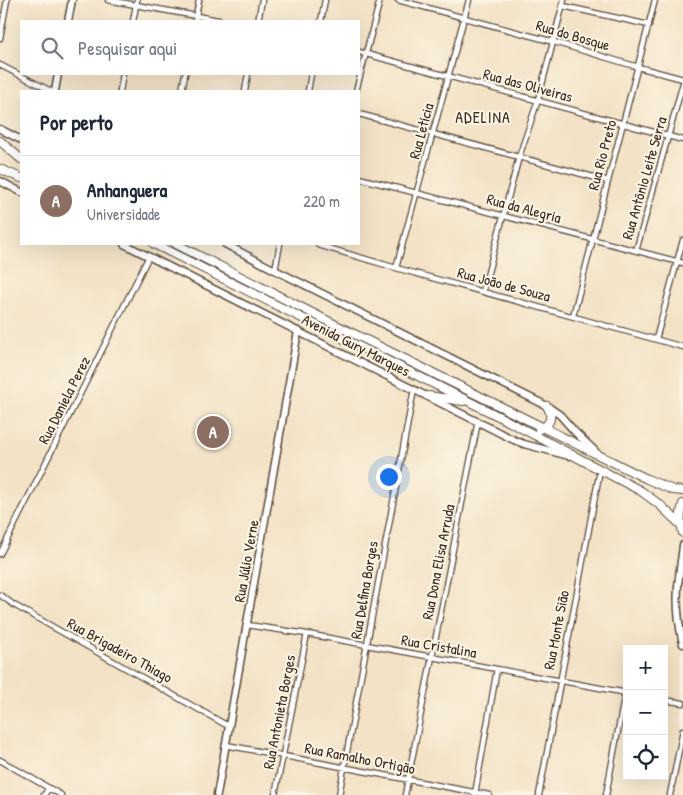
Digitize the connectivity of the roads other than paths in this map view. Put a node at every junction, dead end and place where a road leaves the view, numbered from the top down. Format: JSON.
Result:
{"nodes":[{"id":1,"x":7,"y":0,"type":"edge"},
{"id":2,"x":72,"y":0,"type":"edge"},
{"id":3,"x":108,"y":0,"type":"edge"},
{"id":4,"x":199,"y":0,"type":"edge"},
{"id":5,"x":262,"y":0,"type":"edge"},
{"id":6,"x":325,"y":0,"type":"edge"},
{"id":7,"x":380,"y":0,"type":"edge"},
{"id":8,"x":398,"y":0,"type":"edge"},
{"id":9,"x":469,"y":0,"type":"edge"},
{"id":10,"x":564,"y":0,"type":"edge"},
{"id":11,"x":655,"y":0,"type":"edge"},
{"id":12,"x":137,"y":2,"type":"edge"},
{"id":13,"x":563,"y":6,"type":"junction"},
{"id":14,"x":464,"y":18,"type":"junction"},
{"id":15,"x":195,"y":19,"type":"edge"},
{"id":16,"x":68,"y":20,"type":"edge"},
{"id":17,"x":133,"y":20,"type":"edge"},
{"id":18,"x":210,"y":20,"type":"edge"},
{"id":19,"x":258,"y":20,"type":"edge"},
{"id":20,"x":321,"y":20,"type":"edge"},
{"id":21,"x":649,"y":25,"type":"junction"},
{"id":22,"x":0,"y":38,"type":"edge"},
{"id":23,"x":554,"y":42,"type":"junction"},
{"id":24,"x":360,"y":52,"type":"edge"},
{"id":25,"x":366,"y":54,"type":"junction"},
{"id":26,"x":0,"y":65,"type":"edge"},
{"id":27,"x":638,"y":67,"type":"junction"},
{"id":28,"x":20,"y":75,"type":"edge"},
{"id":29,"x":20,"y":75,"type":"edge"},
{"id":30,"x":58,"y":75,"type":"edge"},
{"id":31,"x":123,"y":75,"type":"edge"},
{"id":32,"x":185,"y":75,"type":"edge"},
{"id":33,"x":248,"y":75,"type":"edge"},
{"id":34,"x":311,"y":75,"type":"edge"},
{"id":35,"x":448,"y":76,"type":"junction"},
{"id":36,"x":683,"y":79,"type":"edge"},
{"id":37,"x":683,"y":84,"type":"edge"},
{"id":38,"x":51,"y":90,"type":"edge"},
{"id":39,"x":53,"y":90,"type":"edge"},
{"id":40,"x":120,"y":90,"type":"edge"},
{"id":41,"x":182,"y":90,"type":"edge"},
{"id":42,"x":245,"y":90,"type":"edge"},
{"id":43,"x":308,"y":90,"type":"edge"},
{"id":44,"x":356,"y":90,"type":"edge"},
{"id":45,"x":538,"y":100,"type":"junction"},
{"id":46,"x":360,"y":114,"type":"edge"},
{"id":47,"x":623,"y":123,"type":"junction"},
{"id":48,"x":0,"y":129,"type":"edge"},
{"id":49,"x":433,"y":134,"type":"junction"},
{"id":50,"x":668,"y":136,"type":"junction"},
{"id":51,"x":20,"y":139,"type":"edge"},
{"id":52,"x":683,"y":140,"type":"edge"},
{"id":53,"x":0,"y":141,"type":"edge"},
{"id":54,"x":519,"y":157,"type":"junction"},
{"id":55,"x":20,"y":159,"type":"edge"},
{"id":56,"x":0,"y":169,"type":"edge"},
{"id":57,"x":20,"y":178,"type":"edge"},
{"id":58,"x":360,"y":178,"type":"edge"},
{"id":59,"x":0,"y":181,"type":"edge"},
{"id":60,"x":608,"y":181,"type":"junction"},
{"id":61,"x":20,"y":191,"type":"edge"},
{"id":62,"x":417,"y":192,"type":"junction"},
{"id":63,"x":503,"y":215,"type":"junction"},
{"id":64,"x":593,"y":239,"type":"junction"},
{"id":65,"x":683,"y":240,"type":"edge"},
{"id":66,"x":126,"y":245,"type":"edge"},
{"id":67,"x":156,"y":245,"type":"edge"},
{"id":68,"x":178,"y":245,"type":"edge"},
{"id":69,"x":227,"y":245,"type":"edge"},
{"id":70,"x":280,"y":245,"type":"edge"},
{"id":71,"x":321,"y":245,"type":"edge"},
{"id":72,"x":636,"y":251,"type":"junction"},
{"id":73,"x":150,"y":256,"type":"junction"},
{"id":74,"x":677,"y":261,"type":"junction"},
{"id":75,"x":683,"y":263,"type":"edge"},
{"id":76,"x":396,"y":268,"type":"junction"},
{"id":77,"x":275,"y":270,"type":"junction"},
{"id":78,"x":483,"y":291,"type":"junction"},
{"id":79,"x":573,"y":316,"type":"junction"},
{"id":80,"x":298,"y":331,"type":"junction"},
{"id":81,"x":656,"y":339,"type":"junction"},
{"id":82,"x":683,"y":347,"type":"edge"},
{"id":83,"x":414,"y":389,"type":"junction"},
{"id":84,"x":428,"y":396,"type":"junction"},
{"id":85,"x":468,"y":401,"type":"junction"},
{"id":86,"x":547,"y":406,"type":"junction"},
{"id":87,"x":504,"y":419,"type":"junction"},
{"id":88,"x":478,"y":421,"type":"junction"},
{"id":89,"x":544,"y":428,"type":"junction"},
{"id":90,"x":599,"y":456,"type":"junction"},
{"id":91,"x":580,"y":459,"type":"junction"},
{"id":92,"x":600,"y":470,"type":"junction"},
{"id":93,"x":683,"y":491,"type":"edge"},
{"id":94,"x":683,"y":504,"type":"edge"},
{"id":95,"x":682,"y":530,"type":"edge"},
{"id":96,"x":683,"y":543,"type":"edge"},
{"id":97,"x":0,"y":554,"type":"edge"},
{"id":98,"x":0,"y":595,"type":"edge"},
{"id":99,"x":247,"y":625,"type":"junction"},
{"id":100,"x":307,"y":634,"type":"junction"},
{"id":101,"x":683,"y":644,"type":"edge"},
{"id":102,"x":367,"y":646,"type":"junction"},
{"id":103,"x":432,"y":658,"type":"junction"},
{"id":104,"x":497,"y":670,"type":"junction"},
{"id":105,"x":559,"y":681,"type":"junction"},
{"id":106,"x":623,"y":692,"type":"edge"},
{"id":107,"x":668,"y":701,"type":"edge"},
{"id":108,"x":683,"y":703,"type":"edge"},
{"id":109,"x":623,"y":708,"type":"edge"},
{"id":110,"x":228,"y":726,"type":"junction"},
{"id":111,"x":683,"y":730,"type":"edge"},
{"id":112,"x":226,"y":745,"type":"junction"},
{"id":113,"x":283,"y":756,"type":"junction"},
{"id":114,"x":0,"y":760,"type":"edge"},
{"id":115,"x":344,"y":767,"type":"junction"},
{"id":116,"x":408,"y":780,"type":"junction"},
{"id":117,"x":49,"y":788,"type":"junction"},
{"id":118,"x":475,"y":794,"type":"edge"},
{"id":119,"x":44,"y":795,"type":"edge"},
{"id":120,"x":61,"y":795,"type":"edge"},
{"id":121,"x":217,"y":795,"type":"edge"},
{"id":122,"x":275,"y":795,"type":"edge"},
{"id":123,"x":339,"y":795,"type":"edge"},
{"id":124,"x":405,"y":795,"type":"edge"},
{"id":125,"x":489,"y":795,"type":"edge"},
{"id":126,"x":539,"y":795,"type":"edge"},
{"id":127,"x":606,"y":795,"type":"edge"},
{"id":128,"x":670,"y":795,"type":"edge"}],
"edges":[{"from":1,"to":22,"type":"street"},
{"from":2,"to":16,"type":"main road"},
{"from":3,"to":12,"type":"street"},
{"from":4,"to":15,"type":"street"},
{"from":5,"to":19,"type":"street"},
{"from":6,"to":20,"type":"street"},
{"from":7,"to":25,"type":"street"},
{"from":8,"to":14,"type":"street","name":"Rua do Bosque"},
{"from":9,"to":14,"type":"street","name":"Rua Letícia"},
{"from":10,"to":13,"type":"street"},
{"from":11,"to":21,"type":"street","name":"Rua Rio Preto"},
{"from":12,"to":15,"type":"street"},
{"from":12,"to":17,"type":"street"},
{"from":13,"to":21,"type":"street"},
{"from":13,"to":23,"type":"street"},
{"from":14,"to":23,"type":"street","name":"Rua do Bosque"},
{"from":14,"to":35,"type":"street","name":"Rua Letícia"},
{"from":15,"to":18,"type":"street"},
{"from":21,"to":27,"type":"street","name":"Rua Rio Preto"},
{"from":23,"to":27,"type":"street","name":"Rua do Bosque"},
{"from":23,"to":45,"type":"street"},
{"from":24,"to":25,"type":"street","name":"Rua das Oliveiras"},
{"from":25,"to":35,"type":"street","name":"Rua das Oliveiras"},
{"from":25,"to":44,"type":"street"},
{"from":26,"to":29,"type":"street"},
{"from":27,"to":36,"type":"street","name":"Rua do Bosque"},
{"from":27,"to":47,"type":"street","name":"Rua Rio Preto"},
{"from":28,"to":38,"type":"street"},
{"from":30,"to":39,"type":"main road"},
{"from":31,"to":40,"type":"street"},
{"from":32,"to":41,"type":"street"},
{"from":33,"to":42,"type":"street"},
{"from":34,"to":43,"type":"street"},
{"from":35,"to":45,"type":"street","name":"Rua das Oliveiras"},
{"from":35,"to":49,"type":"street","name":"Rua Letícia"},
{"from":37,"to":50,"type":"street","name":"Rua Antônio Leite Serra"},
{"from":45,"to":47,"type":"street","name":"Rua das Oliveiras"},
{"from":45,"to":54,"type":"street"},
{"from":46,"to":49,"type":"street"},
{"from":47,"to":50,"type":"street","name":"Rua das Oliveiras"},
{"from":47,"to":60,"type":"street","name":"Rua Rio Preto"},
{"from":48,"to":51,"type":"main road"},
{"from":49,"to":54,"type":"street"},
{"from":49,"to":62,"type":"street","name":"Rua Letícia"},
{"from":50,"to":52,"type":"street","name":"Rua das Oliveiras"},
{"from":50,"to":72,"type":"street","name":"Rua Antônio Leite Serra"},
{"from":53,"to":55,"type":"main road"},
{"from":54,"to":60,"type":"street"},
{"from":54,"to":63,"type":"street"},
{"from":56,"to":57,"type":"main road"},
{"from":58,"to":62,"type":"street","name":"Rua da Alegria"},
{"from":59,"to":61,"type":"main road"},
{"from":60,"to":64,"type":"street","name":"Rua Rio Preto"},
{"from":62,"to":63,"type":"street","name":"Rua da Alegria"},
{"from":62,"to":76,"type":"street","name":"Rua Letícia"},
{"from":63,"to":64,"type":"street","name":"Rua da Alegria"},
{"from":63,"to":78,"type":"street"},
{"from":64,"to":72,"type":"street","name":"Rua da Alegria"},
{"from":64,"to":79,"type":"street","name":"Rua Rio Preto"},
{"from":65,"to":74,"type":"street"},
{"from":66,"to":73,"type":"main road","name":"Avenida Gury Marques"},
{"from":67,"to":85,"type":"main road","name":"Avenida Gury Marques"},
{"from":68,"to":89,"type":"main road","name":"Avenida Gury Marques"},
{"from":69,"to":77,"type":"main road","name":"Avenida Gury Marques"},
{"from":70,"to":77,"type":"street"},
{"from":71,"to":76,"type":"street","name":"Rua João de Souza"},
{"from":72,"to":74,"type":"street","name":"Rua da Alegria"},
{"from":73,"to":80,"type":"main road","name":"Avenida Gury Marques"},
{"from":73,"to":97,"type":"street","name":"Rua Daniela Perez"},
{"from":74,"to":75,"type":"street","name":"Rua da Alegria"},
{"from":74,"to":81,"type":"street"},
{"from":76,"to":78,"type":"street","name":"Rua João de Souza"},
{"from":77,"to":86,"type":"main road","name":"Avenida Gury Marques"},
{"from":78,"to":79,"type":"street","name":"Rua João de Souza"},
{"from":79,"to":81,"type":"street","name":"Rua João de Souza"},
{"from":80,"to":83,"type":"main road","name":"Avenida Gury Marques"},
{"from":80,"to":99,"type":"main road","name":"Rua Júlio Verne"},
{"from":81,"to":82,"type":"street","name":"Rua João de Souza"},
{"from":83,"to":84,"type":"main road","name":"Avenida Gury Marques"},
{"from":83,"to":102,"type":"street","name":"Rua Delfina Borges"},
{"from":84,"to":85,"type":"main road"},
{"from":84,"to":88,"type":"main road","name":"Avenida Gury Marques"},
{"from":85,"to":87,"type":"main road","name":"Avenida Gury Marques"},
{"from":86,"to":89,"type":"main road"},
{"from":86,"to":90,"type":"main road","name":"Avenida Gury Marques"},
{"from":87,"to":89,"type":"main road"},
{"from":87,"to":91,"type":"main road","name":"Avenida Gury Marques"},
{"from":88,"to":91,"type":"main road","name":"Avenida Gury Marques"},
{"from":88,"to":103,"type":"street","name":"Rua Dona Elisa Arruda"},
{"from":89,"to":90,"type":"main road","name":"Avenida Gury Marques"},
{"from":90,"to":93,"type":"main road","name":"Avenida Gury Marques"},
{"from":91,"to":92,"type":"main road","name":"Avenida Gury Marques"},
{"from":92,"to":95,"type":"main road","name":"Avenida Gury Marques"},
{"from":92,"to":105,"type":"street","name":"Rua Monte Sião"},
{"from":94,"to":95,"type":"main road"},
{"from":95,"to":96,"type":"main road"},
{"from":96,"to":101,"type":"main road"},
{"from":98,"to":110,"type":"street","name":"Rua Brigadeiro Thiago"},
{"from":99,"to":100,"type":"street","name":"Rua Cristalina"},
{"from":99,"to":110,"type":"main road","name":"Rua Júlio Verne"},
{"from":100,"to":102,"type":"street","name":"Rua Cristalina"},
{"from":100,"to":113,"type":"street","name":"Rua Antonieta Borges"},
{"from":102,"to":103,"type":"street","name":"Rua Cristalina"},
{"from":102,"to":115,"type":"street","name":"Rua Delfina Borges"},
{"from":103,"to":104,"type":"street","name":"Rua Cristalina"},
{"from":103,"to":116,"type":"street","name":"Rua Dona Elisa Arruda"},
{"from":104,"to":105,"type":"street","name":"Rua Cristalina"},
{"from":104,"to":118,"type":"street"},
{"from":105,"to":106,"type":"street","name":"Rua Cristalina"},
{"from":105,"to":126,"type":"street","name":"Rua Monte Sião"},
{"from":107,"to":108,"type":"street"},
{"from":109,"to":127,"type":"street"},
{"from":110,"to":112,"type":"main road","name":"Rua Júlio Verne"},
{"from":111,"to":128,"type":"street"},
{"from":112,"to":113,"type":"street","name":"Rua Ramalho Ortigão"},
{"from":112,"to":121,"type":"main road","name":"Rua Júlio Verne"},
{"from":113,"to":115,"type":"street","name":"Rua Ramalho Ortigão"},
{"from":113,"to":122,"type":"street","name":"Rua Antonieta Borges"},
{"from":114,"to":117,"type":"street"},
{"from":115,"to":116,"type":"street","name":"Rua Ramalho Ortigão"},
{"from":115,"to":123,"type":"street","name":"Rua Delfina Borges"},
{"from":116,"to":118,"type":"street","name":"Rua Ramalho Ortigão"},
{"from":116,"to":124,"type":"street","name":"Rua Dona Elisa Arruda"},
{"from":117,"to":119,"type":"street"},
{"from":117,"to":120,"type":"street"},
{"from":118,"to":125,"type":"street","name":"Rua Ramalho Ortigão"}]}
